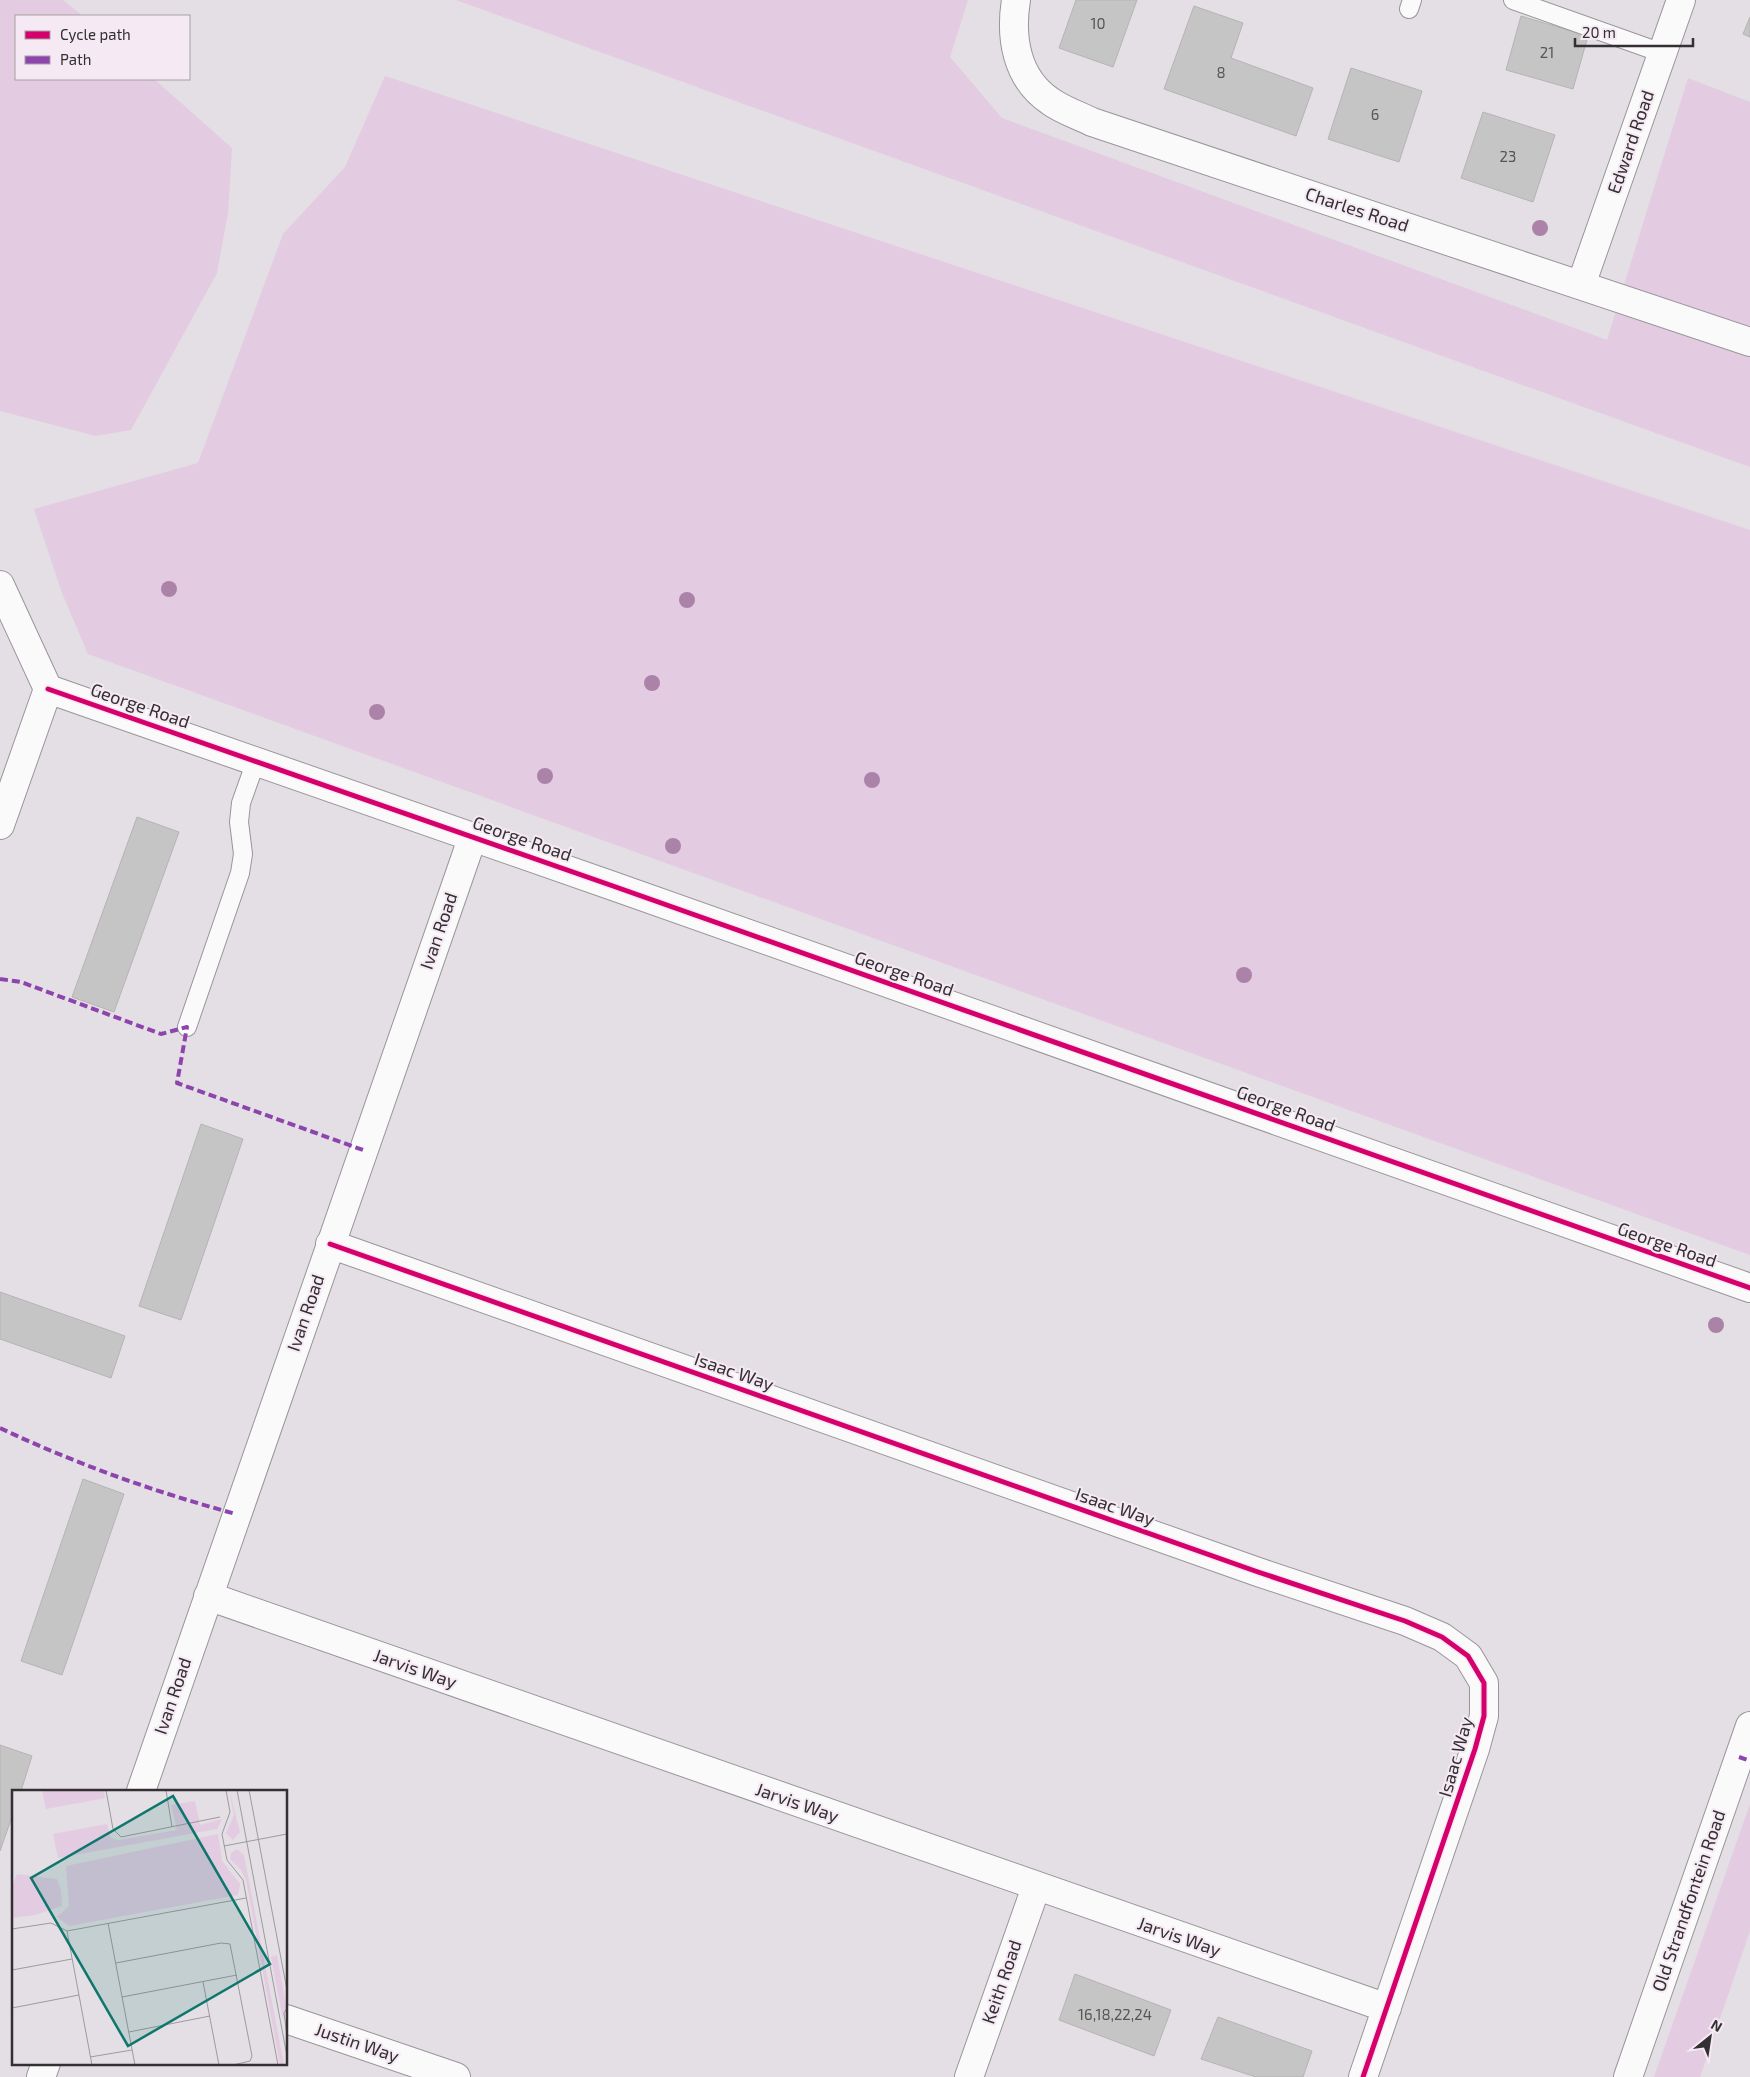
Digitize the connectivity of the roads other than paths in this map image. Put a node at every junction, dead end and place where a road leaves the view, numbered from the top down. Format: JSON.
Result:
{"nodes":[{"id":1,"x":1514,"y":0,"type":"edge"},
{"id":2,"x":1681,"y":0,"type":"edge"},
{"id":3,"x":1014,"y":12,"type":"edge"},
{"id":4,"x":1662,"y":53,"type":"junction"},
{"id":5,"x":1581,"y":284,"type":"junction"},
{"id":6,"x":1750,"y":342,"type":"edge"},
{"id":7,"x":0,"y":585,"type":"edge"},
{"id":8,"x":48,"y":689,"type":"junction"},
{"id":9,"x":256,"y":761,"type":"junction"},
{"id":10,"x":0,"y":825,"type":"edge"},
{"id":11,"x":473,"y":836,"type":"junction"},
{"id":12,"x":187,"y":1027,"type":"dead end"},
{"id":13,"x":330,"y":1244,"type":"junction"},
{"id":14,"x":1750,"y":1288,"type":"edge"},
{"id":15,"x":208,"y":1596,"type":"junction"},
{"id":16,"x":1750,"y":1726,"type":"edge"},
{"id":17,"x":141,"y":1790,"type":"edge"},
{"id":18,"x":1036,"y":1887,"type":"junction"},
{"id":19,"x":1387,"y":2008,"type":"junction"},
{"id":20,"x":288,"y":2020,"type":"edge"},
{"id":21,"x":46,"y":2064,"type":"edge"},
{"id":22,"x":41,"y":2077,"type":"edge"},
{"id":23,"x":456,"y":2077,"type":"edge"},
{"id":24,"x":969,"y":2077,"type":"edge"},
{"id":25,"x":1363,"y":2077,"type":"edge"},
{"id":26,"x":1628,"y":2077,"type":"edge"}],
"edges":[{"from":1,"to":4,"type":"lane"},
{"from":2,"to":4,"type":"street","name":"Edward Road"},
{"from":3,"to":5,"type":"street","name":"Charles Road"},
{"from":4,"to":5,"type":"street","name":"Edward Road"},
{"from":5,"to":6,"type":"street","name":"Charles Road"},
{"from":7,"to":8,"type":"street"},
{"from":8,"to":9,"type":"street","name":"George Road"},
{"from":8,"to":10,"type":"street"},
{"from":9,"to":11,"type":"street","name":"George Road"},
{"from":9,"to":12,"type":"lane"},
{"from":11,"to":13,"type":"street","name":"Ivan Road"},
{"from":11,"to":14,"type":"street","name":"George Road"},
{"from":13,"to":15,"type":"street","name":"Ivan Road"},
{"from":13,"to":19,"type":"street","name":"Isaac Way"},
{"from":15,"to":17,"type":"street","name":"Ivan Road"},
{"from":15,"to":18,"type":"street","name":"Jarvis Way"},
{"from":16,"to":26,"type":"street","name":"Old Strandfontein Road"},
{"from":18,"to":19,"type":"street","name":"Jarvis Way"},
{"from":18,"to":24,"type":"street","name":"Keith Road"},
{"from":19,"to":25,"type":"street","name":"Isaac Way"},
{"from":20,"to":23,"type":"street","name":"Justin Way"},
{"from":21,"to":22,"type":"street"}]}
